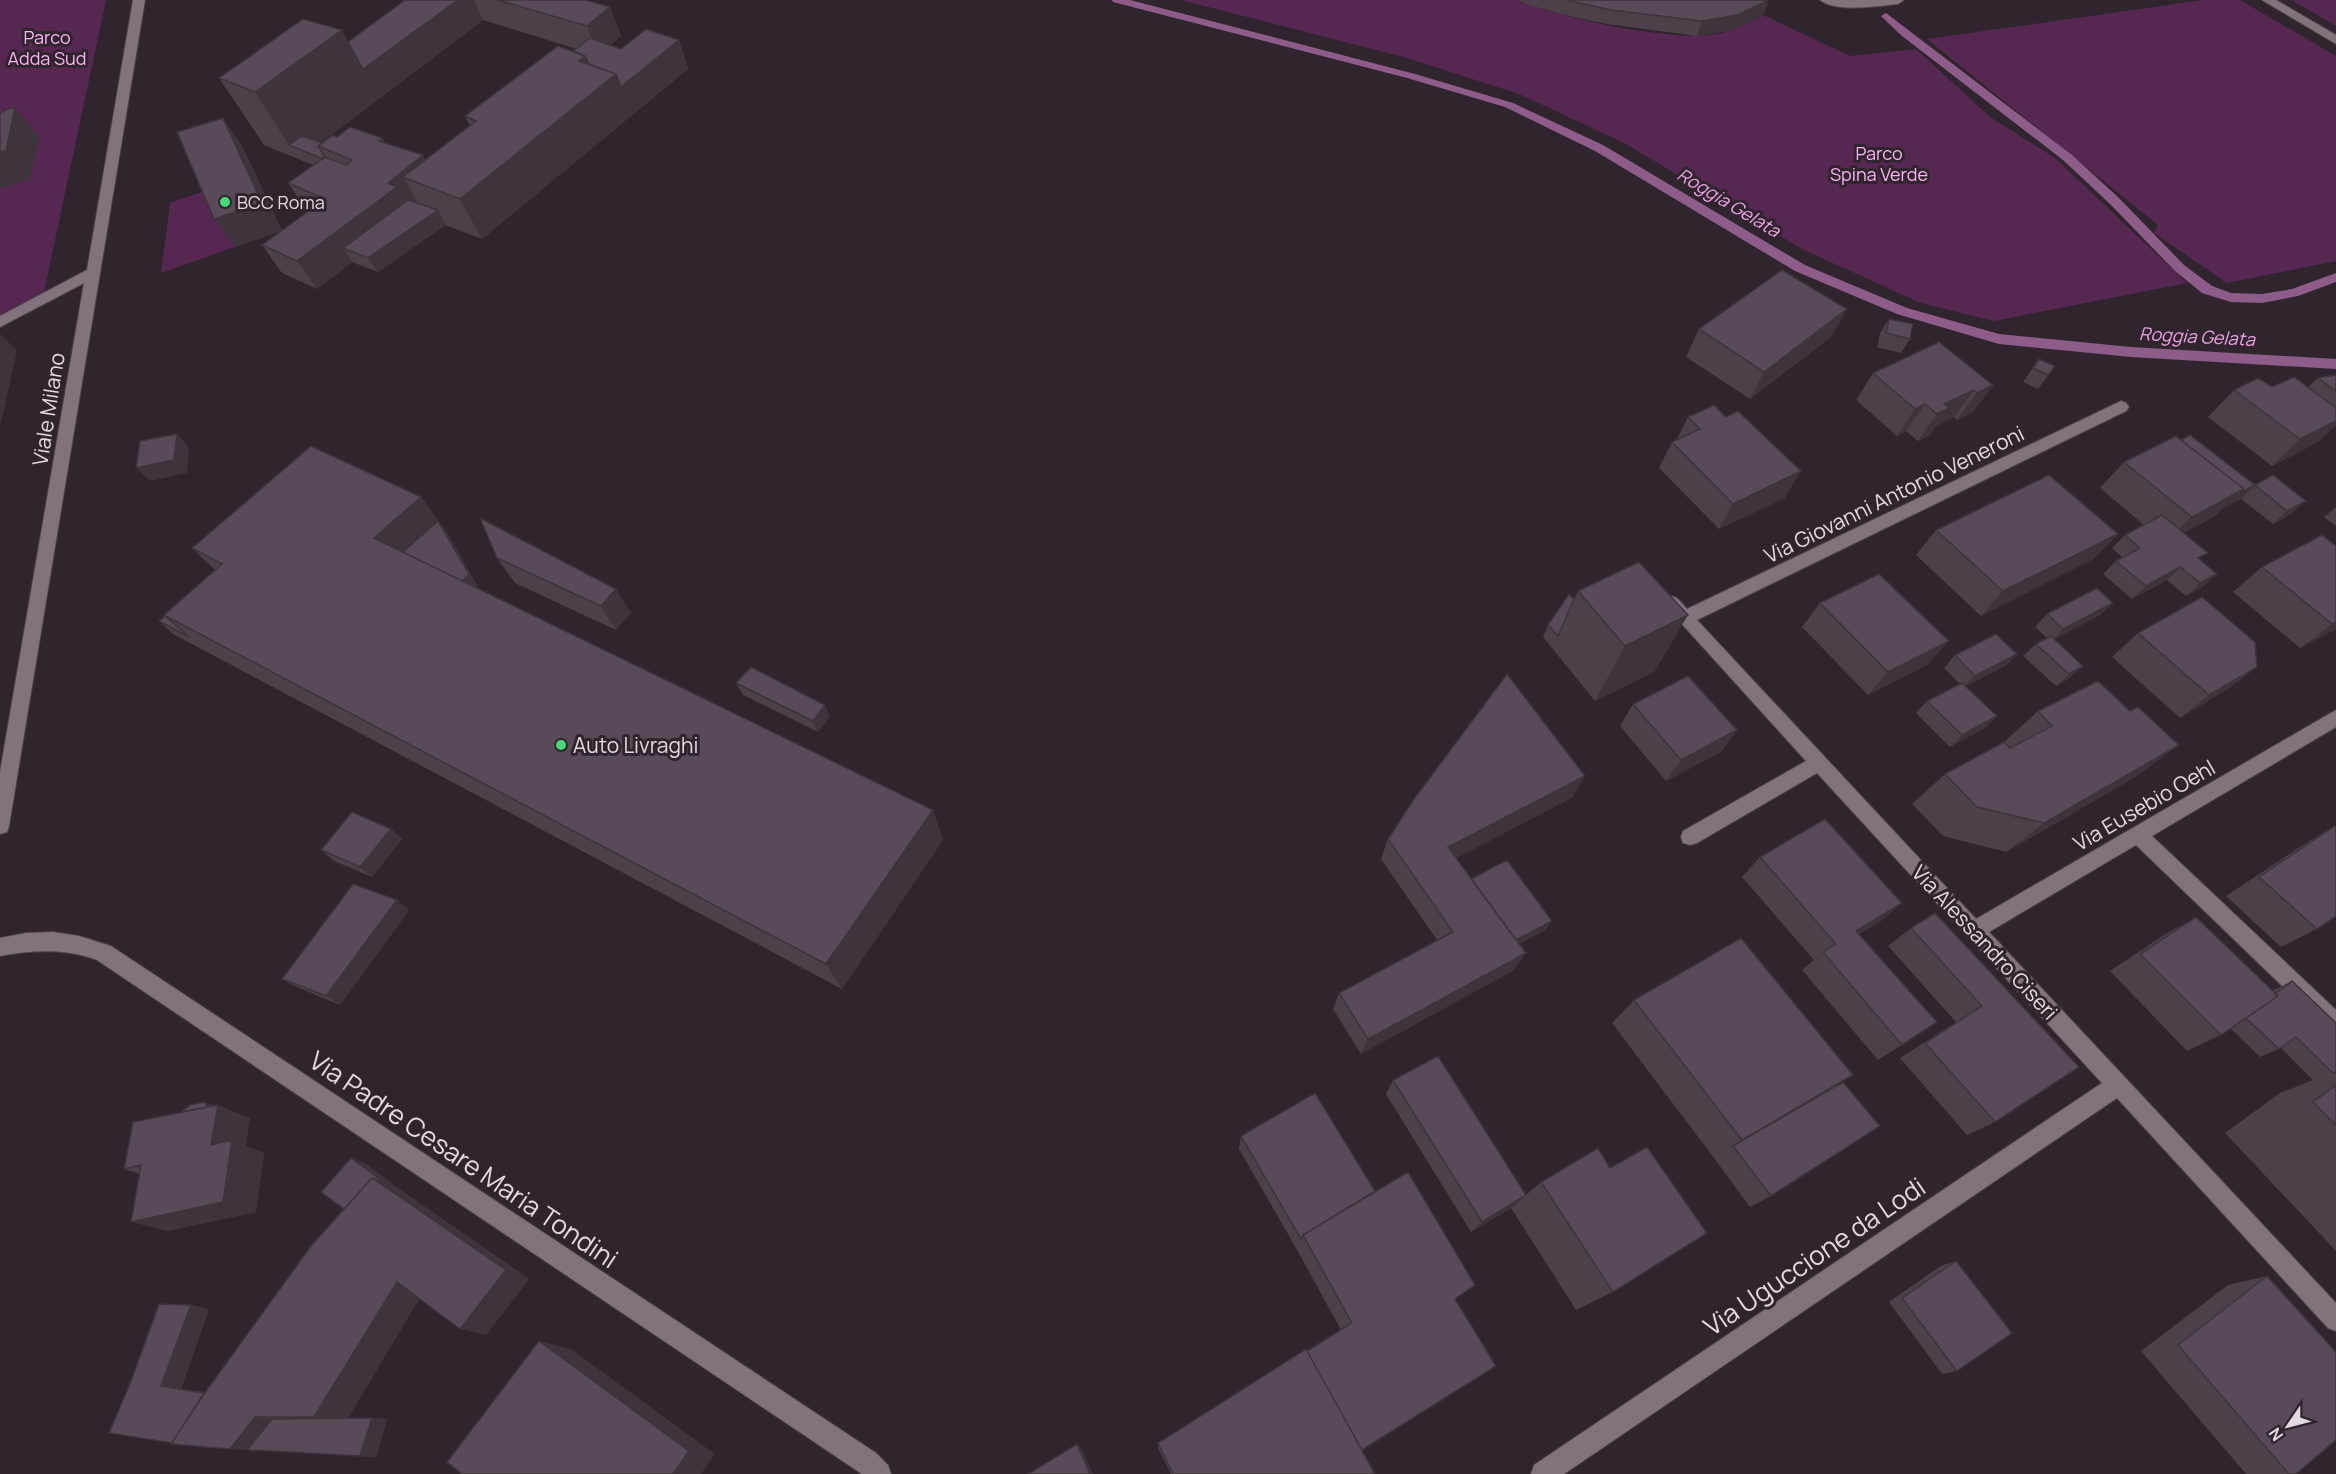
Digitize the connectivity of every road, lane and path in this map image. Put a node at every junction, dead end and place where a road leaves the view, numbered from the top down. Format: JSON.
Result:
{"nodes":[{"id":1,"x":139,"y":0,"type":"edge"},
{"id":2,"x":1826,"y":0,"type":"edge"},
{"id":3,"x":1898,"y":0,"type":"edge"},
{"id":4,"x":2268,"y":0,"type":"edge"},
{"id":5,"x":2336,"y":40,"type":"edge"},
{"id":6,"x":92,"y":273,"type":"junction"},
{"id":7,"x":0,"y":322,"type":"edge"},
{"id":8,"x":2121,"y":407,"type":"dead end"},
{"id":9,"x":1656,"y":587,"type":"edge"},
{"id":10,"x":1684,"y":618,"type":"junction"},
{"id":11,"x":2336,"y":718,"type":"edge"},
{"id":12,"x":1819,"y":763,"type":"junction"},
{"id":13,"x":0,"y":826,"type":"edge"},
{"id":14,"x":2138,"y":835,"type":"junction"},
{"id":15,"x":1690,"y":837,"type":"dead end"},
{"id":16,"x":1975,"y":930,"type":"junction"},
{"id":17,"x":0,"y":947,"type":"edge"},
{"id":18,"x":2336,"y":1024,"type":"edge"},
{"id":19,"x":2118,"y":1085,"type":"junction"},
{"id":20,"x":2336,"y":1320,"type":"edge"},
{"id":21,"x":879,"y":1474,"type":"edge"},
{"id":22,"x":1543,"y":1474,"type":"edge"}],
"edges":[{"from":1,"to":6,"type":"street","name":"Viale Milano"},
{"from":2,"to":3,"type":"street"},
{"from":4,"to":5,"type":"street"},
{"from":6,"to":7,"type":"street"},
{"from":6,"to":13,"type":"street","name":"Viale Milano"},
{"from":8,"to":10,"type":"street","name":"Via Giovanni Antonio Veneroni"},
{"from":9,"to":10,"type":"street","name":"Via Alessandro Ciseri"},
{"from":10,"to":12,"type":"street","name":"Via Alessandro Ciseri"},
{"from":11,"to":14,"type":"street","name":"Via Eusebio Oehl"},
{"from":12,"to":15,"type":"street"},
{"from":12,"to":16,"type":"street","name":"Via Alessandro Ciseri"},
{"from":14,"to":16,"type":"street","name":"Via Eusebio Oehl"},
{"from":14,"to":18,"type":"street"},
{"from":16,"to":19,"type":"street","name":"Via Alessandro Ciseri"},
{"from":17,"to":21,"type":"street","name":"Via Padre Cesare Maria Tondini"},
{"from":19,"to":20,"type":"street","name":"Via Alessandro Ciseri"},
{"from":19,"to":22,"type":"street","name":"Via Uguccione da Lodi"}]}
